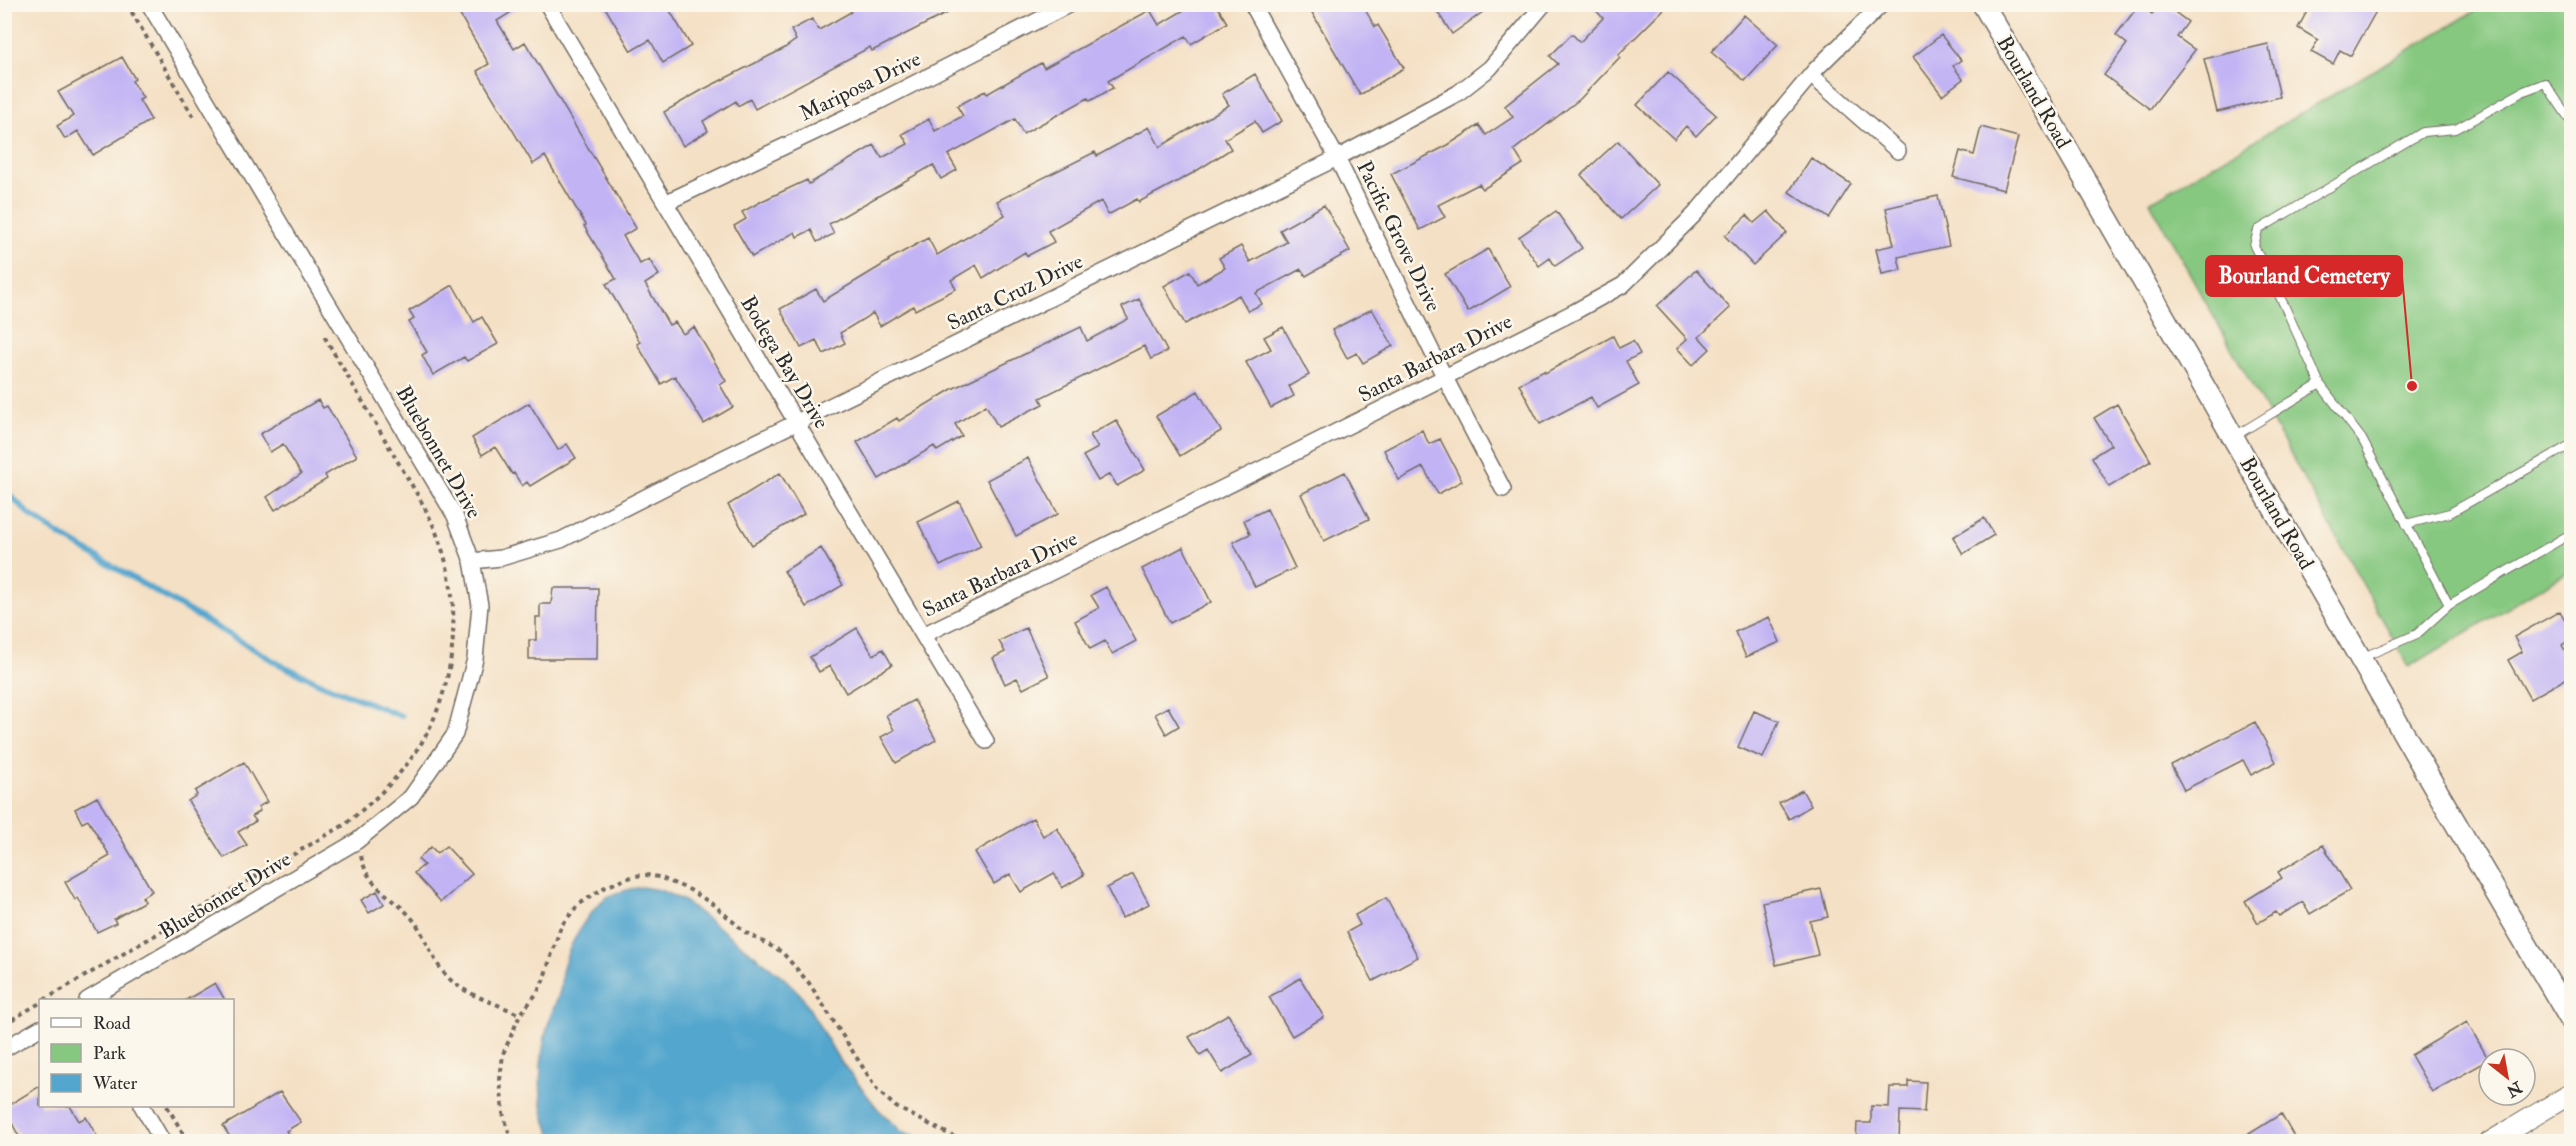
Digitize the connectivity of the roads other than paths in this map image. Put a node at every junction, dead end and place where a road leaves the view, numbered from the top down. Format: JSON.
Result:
{"nodes":[{"id":1,"x":149,"y":4,"type":"edge"},
{"id":2,"x":547,"y":4,"type":"edge"},
{"id":3,"x":1070,"y":4,"type":"edge"},
{"id":4,"x":1252,"y":4,"type":"edge"},
{"id":5,"x":1544,"y":4,"type":"edge"},
{"id":6,"x":1882,"y":4,"type":"edge"},
{"id":7,"x":1983,"y":4,"type":"edge"},
{"id":8,"x":1811,"y":75,"type":"junction"},
{"id":9,"x":2571,"y":123,"type":"edge"},
{"id":10,"x":1898,"y":151,"type":"dead end"},
{"id":11,"x":1337,"y":158,"type":"junction"},
{"id":12,"x":667,"y":202,"type":"junction"},
{"id":13,"x":1444,"y":376,"type":"junction"},
{"id":14,"x":2320,"y":384,"type":"junction"},
{"id":15,"x":796,"y":422,"type":"junction"},
{"id":16,"x":2234,"y":436,"type":"junction"},
{"id":17,"x":2571,"y":444,"type":"edge"},
{"id":18,"x":1503,"y":489,"type":"dead end"},
{"id":19,"x":2406,"y":524,"type":"junction"},
{"id":20,"x":2571,"y":533,"type":"edge"},
{"id":21,"x":472,"y":561,"type":"junction"},
{"id":22,"x":2449,"y":605,"type":"junction"},
{"id":23,"x":923,"y":635,"type":"junction"},
{"id":24,"x":2360,"y":658,"type":"junction"},
{"id":25,"x":986,"y":741,"type":"dead end"},
{"id":26,"x":89,"y":999,"type":"edge"},
{"id":27,"x":2571,"y":1022,"type":"edge"},
{"id":28,"x":39,"y":1029,"type":"edge"},
{"id":29,"x":4,"y":1049,"type":"edge"},
{"id":30,"x":2571,"y":1093,"type":"edge"},
{"id":31,"x":143,"y":1107,"type":"edge"},
{"id":32,"x":163,"y":1142,"type":"edge"},
{"id":33,"x":2490,"y":1142,"type":"edge"}],
"edges":[{"from":1,"to":21,"type":"street","name":"Bluebonnet Drive"},
{"from":2,"to":12,"type":"street","name":"Bodega Bay Drive"},
{"from":3,"to":12,"type":"street","name":"Mariposa Drive"},
{"from":4,"to":11,"type":"street","name":"Pacific Grove Drive"},
{"from":5,"to":11,"type":"street","name":"Santa Cruz Drive"},
{"from":6,"to":8,"type":"street","name":"Santa Barbara Drive"},
{"from":7,"to":16,"type":"main road","name":"Bourland Road"},
{"from":8,"to":10,"type":"street"},
{"from":8,"to":13,"type":"street","name":"Santa Barbara Drive"},
{"from":9,"to":14,"type":"lane"},
{"from":11,"to":13,"type":"street","name":"Pacific Grove Drive"},
{"from":11,"to":15,"type":"street","name":"Santa Cruz Drive"},
{"from":12,"to":15,"type":"street","name":"Bodega Bay Drive"},
{"from":13,"to":18,"type":"street","name":"Pacific Grove Drive"},
{"from":13,"to":23,"type":"street","name":"Santa Barbara Drive"},
{"from":14,"to":16,"type":"lane"},
{"from":14,"to":19,"type":"lane"},
{"from":15,"to":21,"type":"street","name":"Santa Cruz Drive"},
{"from":15,"to":23,"type":"street","name":"Bodega Bay Drive"},
{"from":16,"to":24,"type":"main road","name":"Bourland Road"},
{"from":17,"to":19,"type":"lane"},
{"from":19,"to":22,"type":"lane"},
{"from":20,"to":22,"type":"lane"},
{"from":21,"to":26,"type":"street","name":"Bluebonnet Drive"},
{"from":22,"to":24,"type":"lane"},
{"from":23,"to":25,"type":"street","name":"Bodega Bay Drive"},
{"from":24,"to":27,"type":"main road","name":"Bourland Road"},
{"from":28,"to":29,"type":"street"},
{"from":30,"to":33,"type":"street"},
{"from":31,"to":32,"type":"street"}]}
